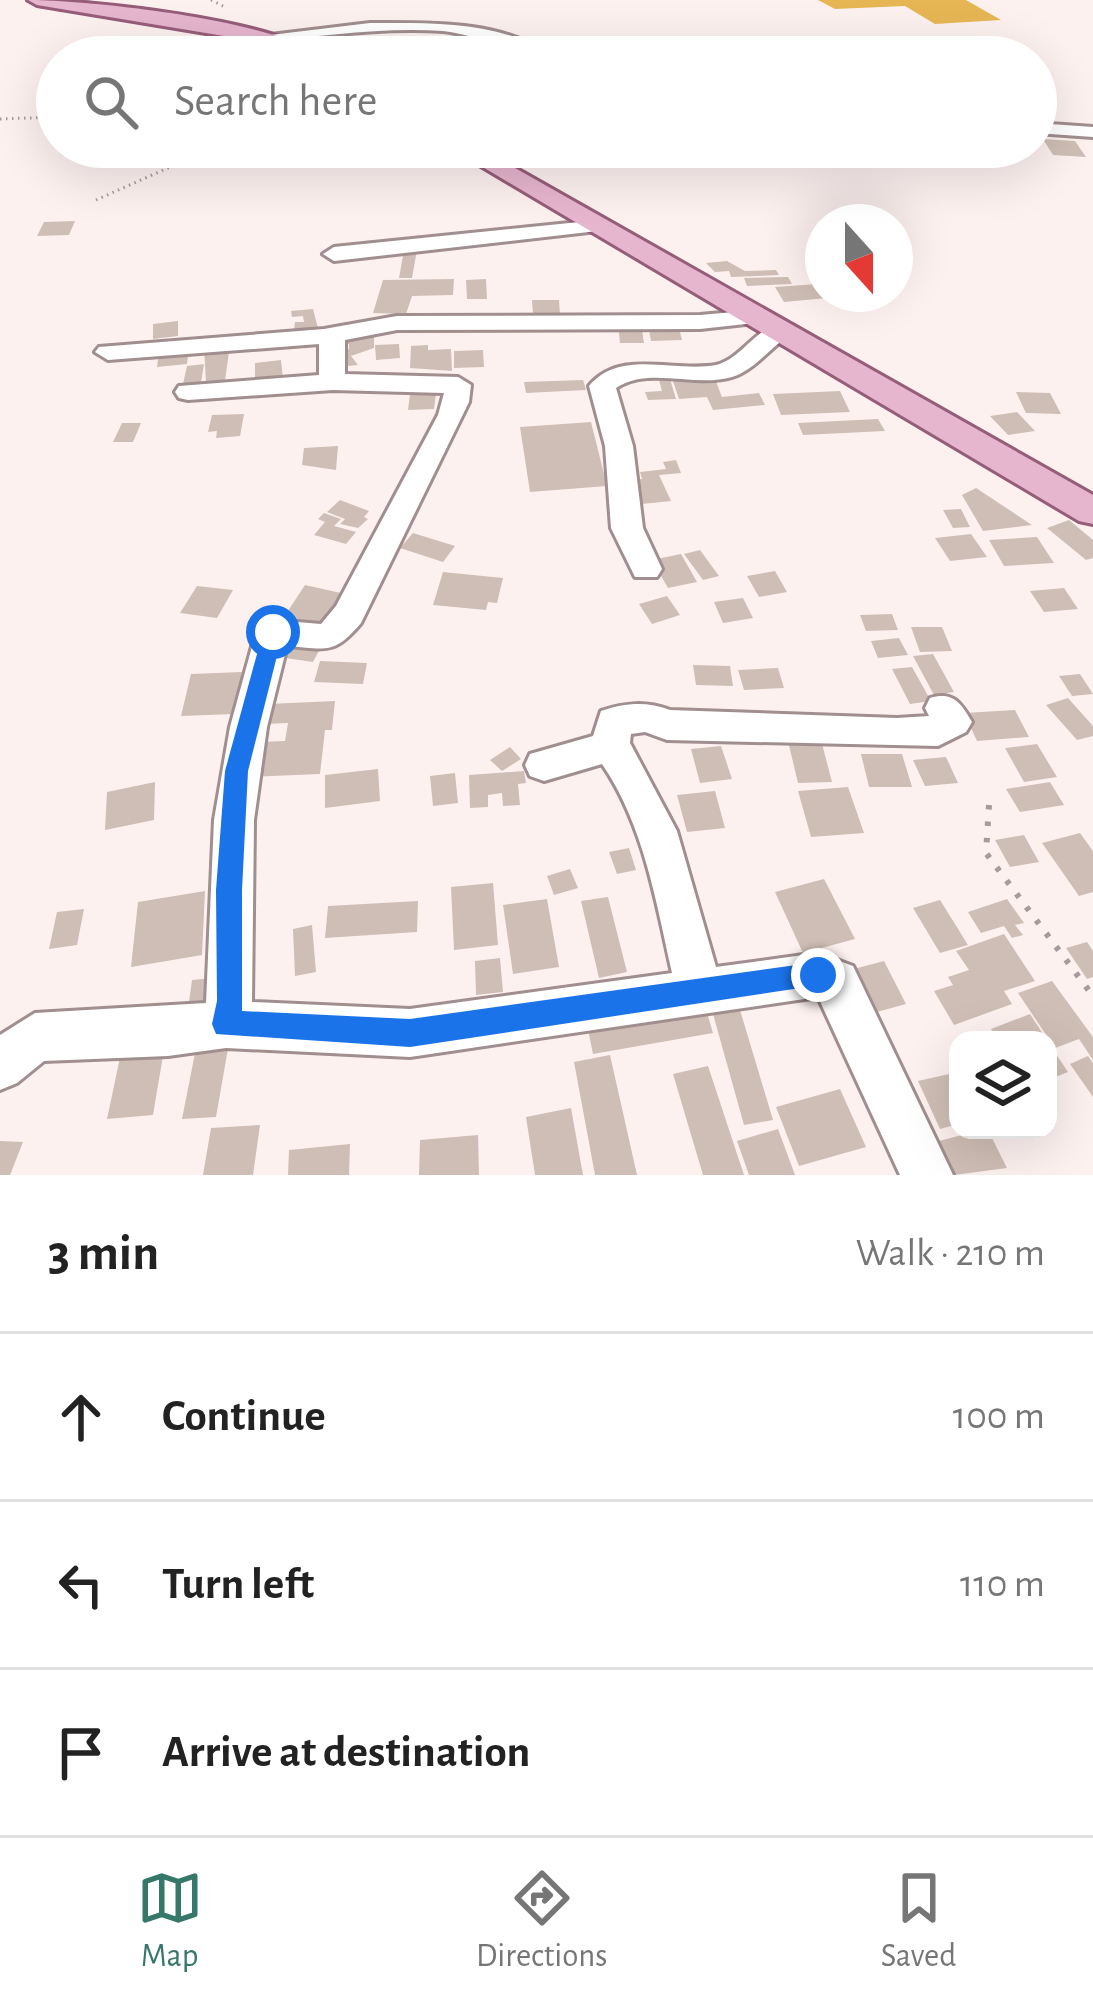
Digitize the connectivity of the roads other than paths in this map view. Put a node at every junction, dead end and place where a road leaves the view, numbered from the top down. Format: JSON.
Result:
{"nodes":[{"id":1,"x":37,"y":0,"type":"edge"},
{"id":2,"x":256,"y":36,"type":"edge"},
{"id":3,"x":273,"y":36,"type":"edge"},
{"id":4,"x":492,"y":36,"type":"edge"},
{"id":5,"x":1057,"y":129,"type":"edge"},
{"id":6,"x":1093,"y":132,"type":"edge"},
{"id":7,"x":498,"y":168,"type":"edge"},
{"id":8,"x":599,"y":226,"type":"junction"},
{"id":9,"x":334,"y":254,"type":"dead end"},
{"id":10,"x":767,"y":324,"type":"junction"},
{"id":11,"x":334,"y":334,"type":"junction"},
{"id":12,"x":108,"y":352,"type":"dead end"},
{"id":13,"x":333,"y":382,"type":"junction"},
{"id":14,"x":188,"y":392,"type":"dead end"},
{"id":15,"x":1093,"y":512,"type":"edge"},
{"id":16,"x":646,"y":569,"type":"dead end"},
{"id":17,"x":943,"y":708,"type":"dead end"},
{"id":18,"x":611,"y":746,"type":"junction"},
{"id":19,"x":544,"y":764,"type":"dead end"},
{"id":20,"x":699,"y":993,"type":"junction"},
{"id":21,"x":226,"y":1024,"type":"junction"},
{"id":22,"x":0,"y":1066,"type":"edge"},
{"id":23,"x":927,"y":1175,"type":"edge"}],
"edges":[{"from":1,"to":2,"type":"main road"},
{"from":3,"to":4,"type":"street"},
{"from":5,"to":6,"type":"street"},
{"from":7,"to":8,"type":"main road"},
{"from":8,"to":9,"type":"street"},
{"from":8,"to":10,"type":"main road"},
{"from":10,"to":11,"type":"street"},
{"from":10,"to":15,"type":"main road"},
{"from":10,"to":16,"type":"street"},
{"from":11,"to":12,"type":"street"},
{"from":11,"to":13,"type":"street"},
{"from":13,"to":14,"type":"street"},
{"from":13,"to":21,"type":"street"},
{"from":17,"to":18,"type":"street"},
{"from":18,"to":19,"type":"street"},
{"from":18,"to":20,"type":"street"},
{"from":20,"to":21,"type":"street"},
{"from":20,"to":23,"type":"street"},
{"from":21,"to":22,"type":"street"}]}
